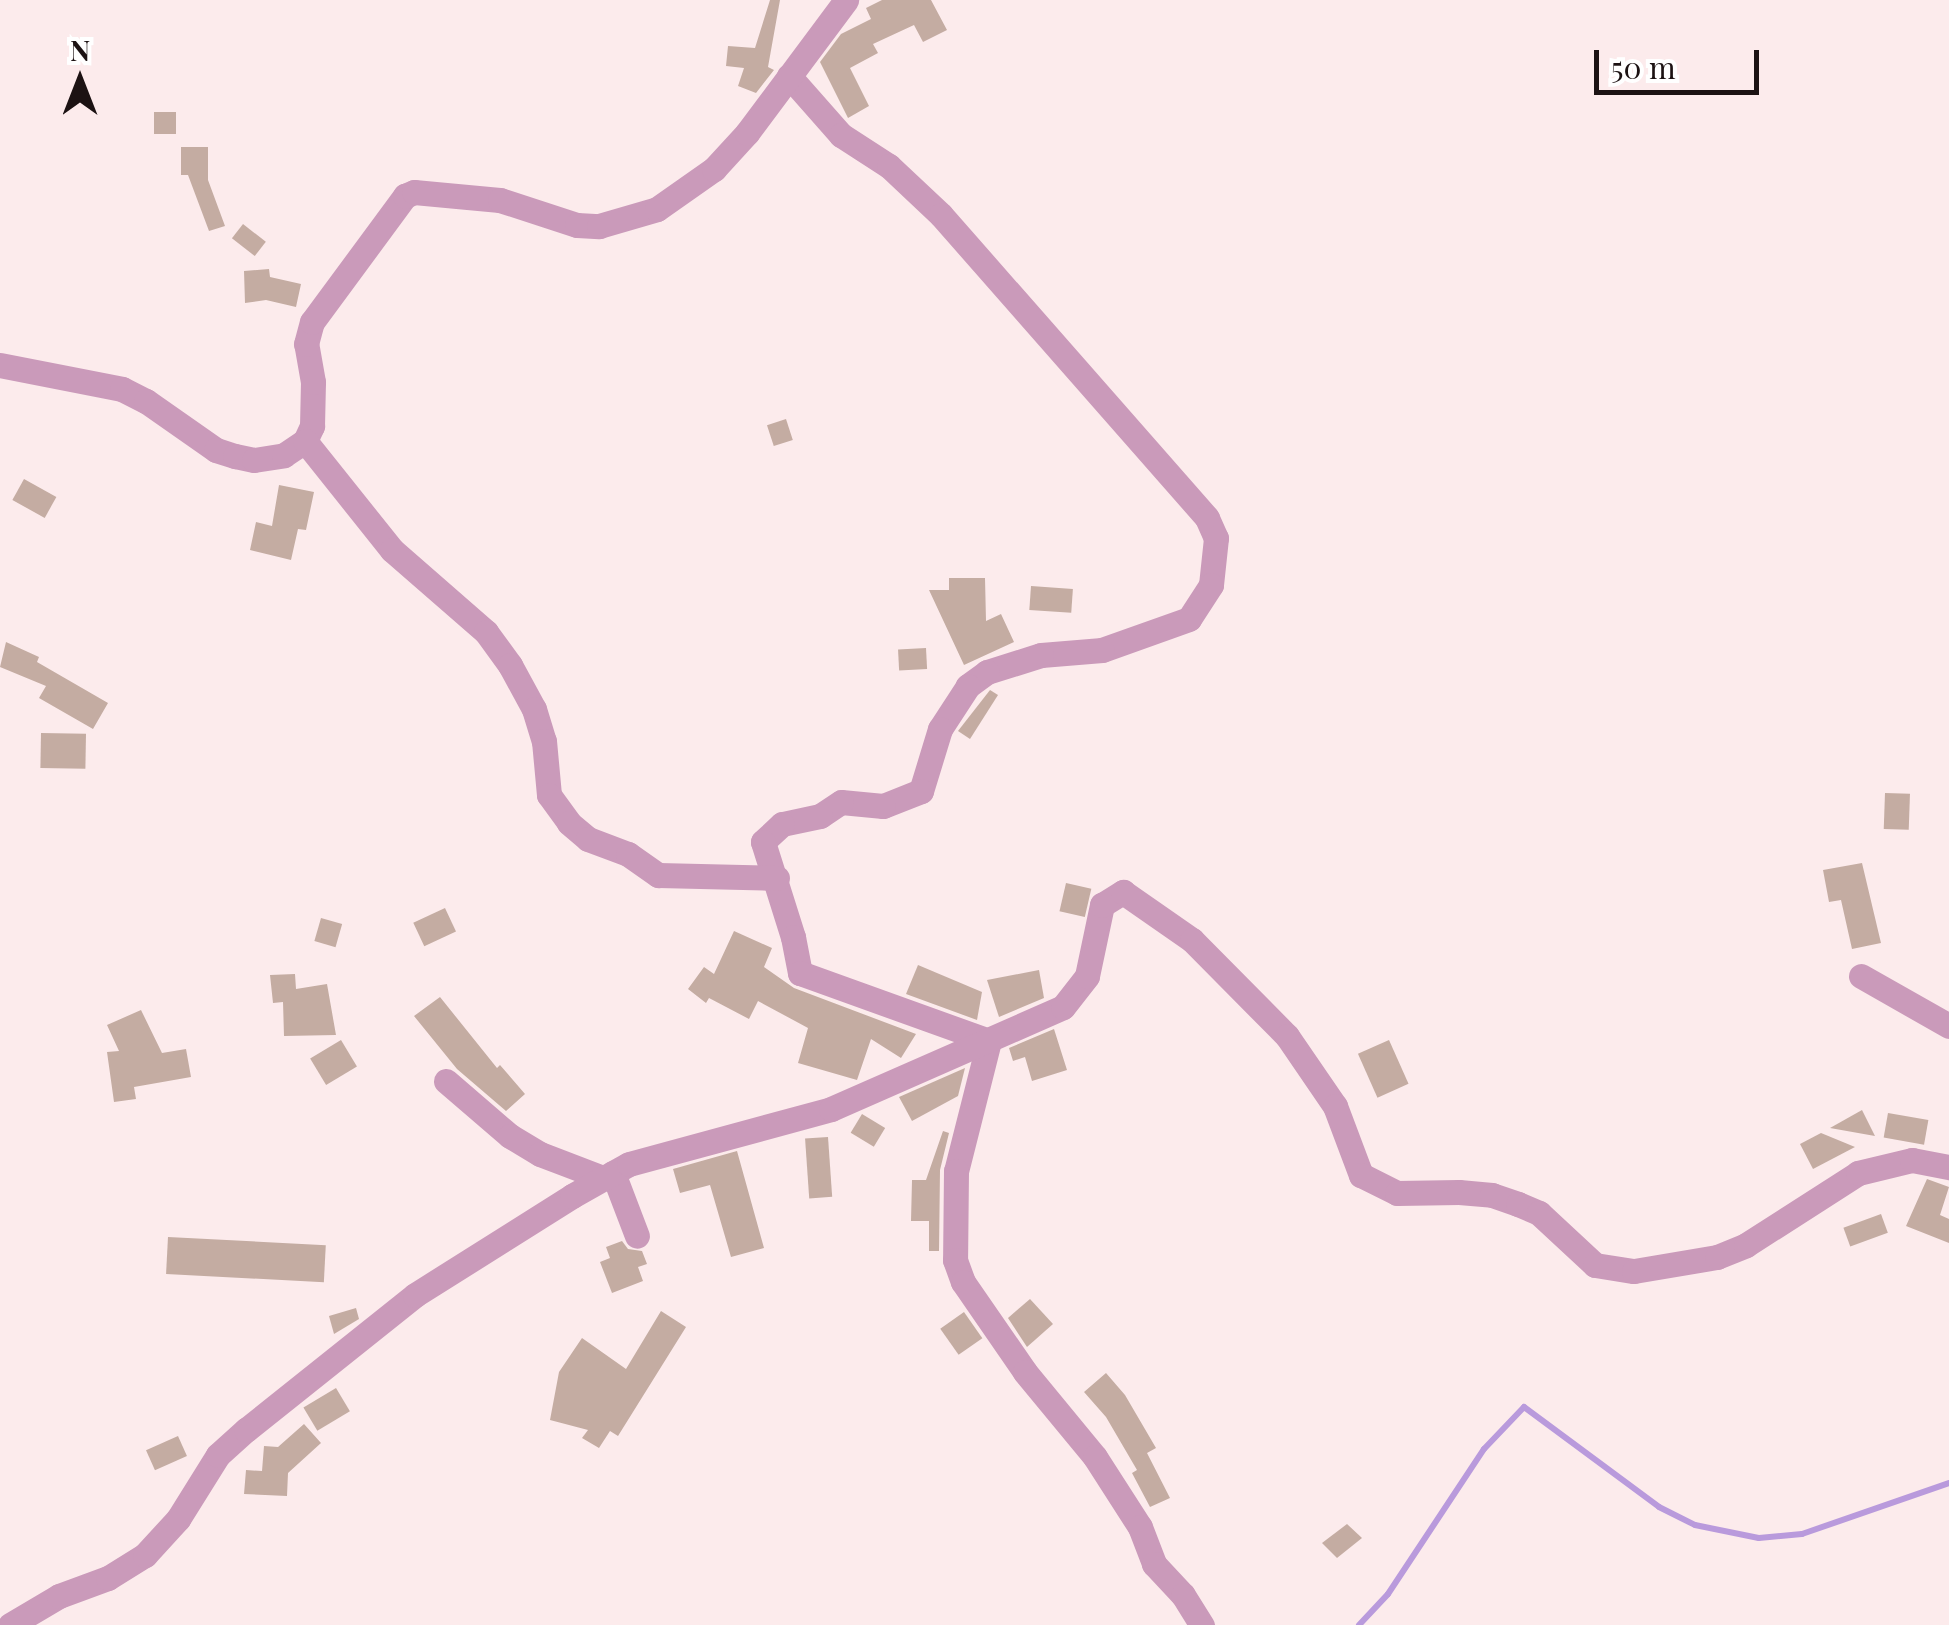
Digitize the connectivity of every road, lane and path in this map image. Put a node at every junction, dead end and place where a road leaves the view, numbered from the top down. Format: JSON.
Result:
{"nodes":[{"id":1,"x":846,"y":0,"type":"edge"},
{"id":2,"x":788,"y":76,"type":"junction"},
{"id":3,"x":0,"y":365,"type":"edge"},
{"id":4,"x":304,"y":441,"type":"junction"},
{"id":5,"x":777,"y":878,"type":"junction"},
{"id":6,"x":1860,"y":976,"type":"dead end"},
{"id":7,"x":1949,"y":1026,"type":"edge"},
{"id":8,"x":990,"y":1042,"type":"junction"},
{"id":9,"x":446,"y":1081,"type":"dead end"},
{"id":10,"x":1949,"y":1167,"type":"edge"},
{"id":11,"x":608,"y":1176,"type":"junction"},
{"id":12,"x":637,"y":1236,"type":"dead end"},
{"id":13,"x":10,"y":1625,"type":"edge"},
{"id":14,"x":1202,"y":1625,"type":"edge"}],
"edges":[{"from":1,"to":2,"type":"street"},
{"from":2,"to":4,"type":"street"},
{"from":2,"to":5,"type":"street"},
{"from":3,"to":4,"type":"street"},
{"from":4,"to":5,"type":"street"},
{"from":5,"to":8,"type":"street"},
{"from":6,"to":7,"type":"street"},
{"from":8,"to":10,"type":"street"},
{"from":8,"to":11,"type":"street"},
{"from":8,"to":14,"type":"street"},
{"from":9,"to":11,"type":"street"},
{"from":11,"to":12,"type":"street"},
{"from":11,"to":13,"type":"street"}]}
